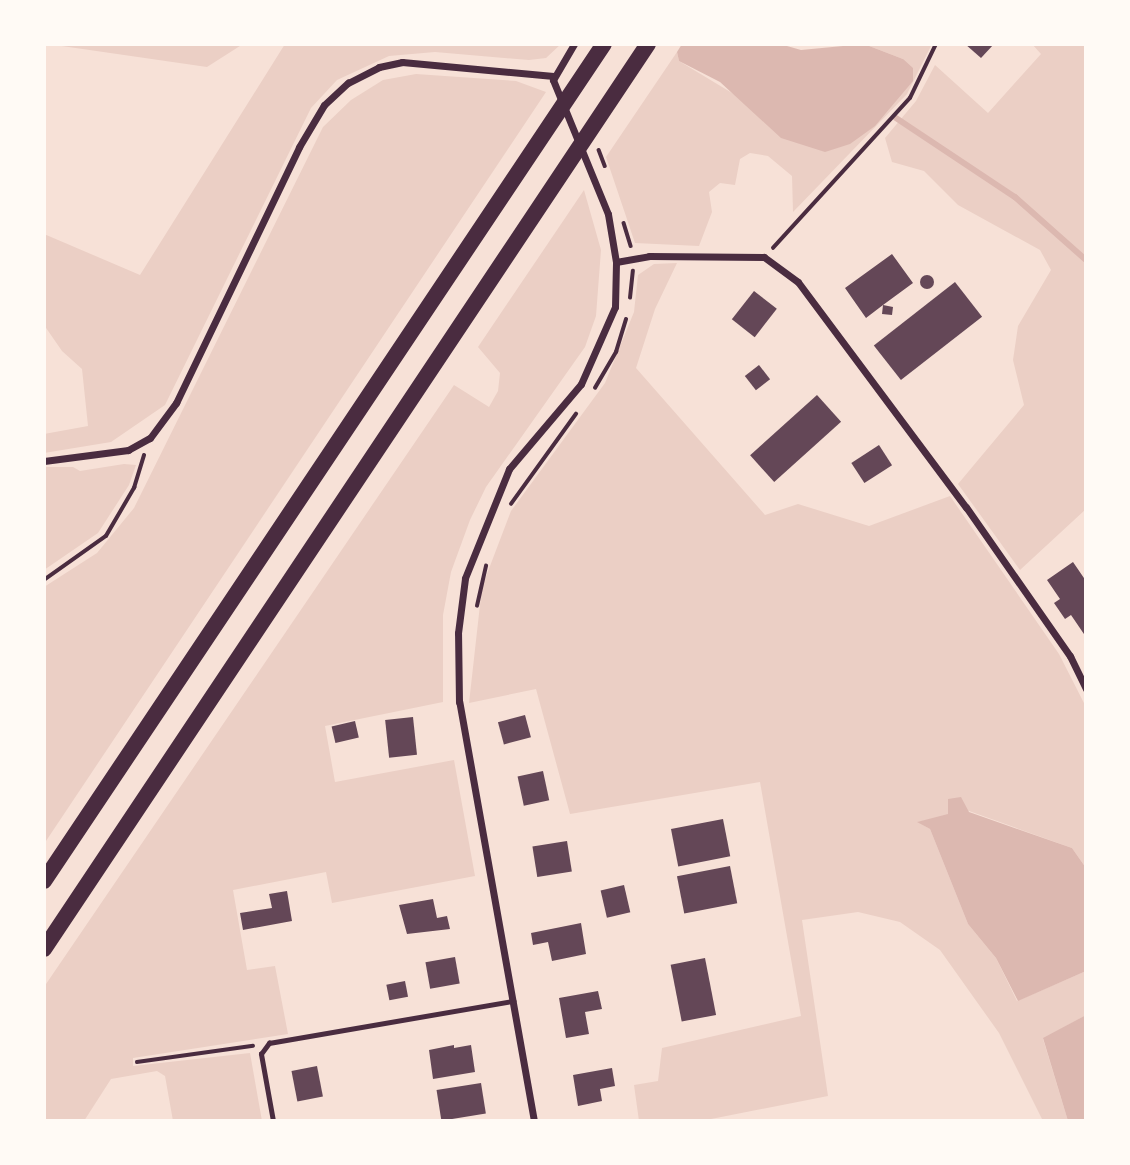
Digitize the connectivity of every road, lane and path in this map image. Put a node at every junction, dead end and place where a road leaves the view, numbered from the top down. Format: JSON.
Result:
{"nodes":[{"id":1,"x":573,"y":44,"type":"edge"},
{"id":2,"x":604,"y":44,"type":"edge"},
{"id":3,"x":648,"y":44,"type":"edge"},
{"id":4,"x":936,"y":44,"type":"edge"},
{"id":5,"x":553,"y":76,"type":"junction"},
{"id":6,"x":597,"y":142,"type":"dead end"},
{"id":7,"x":609,"y":178,"type":"dead end"},
{"id":8,"x":621,"y":213,"type":"dead end"},
{"id":9,"x":764,"y":257,"type":"junction"},
{"id":10,"x":633,"y":258,"type":"junction"},
{"id":11,"x":616,"y":262,"type":"junction"},
{"id":12,"x":629,"y":304,"type":"dead end"},
{"id":13,"x":627,"y":315,"type":"dead end"},
{"id":14,"x":593,"y":391,"type":"dead end"},
{"id":15,"x":579,"y":409,"type":"dead end"},
{"id":16,"x":150,"y":438,"type":"junction"},
{"id":17,"x":44,"y":461,"type":"edge"},
{"id":18,"x":506,"y":515,"type":"dead end"},
{"id":19,"x":489,"y":556,"type":"dead end"},
{"id":20,"x":44,"y":580,"type":"edge"},
{"id":21,"x":476,"y":612,"type":"dead end"},
{"id":22,"x":1086,"y":689,"type":"edge"},
{"id":23,"x":44,"y":881,"type":"edge"},
{"id":24,"x":44,"y":949,"type":"edge"},
{"id":25,"x":513,"y":1002,"type":"junction"},
{"id":26,"x":263,"y":1047,"type":"junction"},
{"id":27,"x":137,"y":1062,"type":"dead end"},
{"id":28,"x":273,"y":1121,"type":"edge"},
{"id":29,"x":534,"y":1121,"type":"edge"}],
"edges":[{"from":1,"to":5,"type":"street"},
{"from":2,"to":23,"type":"highway"},
{"from":3,"to":24,"type":"highway"},
{"from":4,"to":9,"type":"path"},
{"from":5,"to":11,"type":"street"},
{"from":5,"to":16,"type":"street"},
{"from":6,"to":7,"type":"path"},
{"from":8,"to":10,"type":"path"},
{"from":9,"to":10,"type":"street"},
{"from":9,"to":22,"type":"street"},
{"from":10,"to":11,"type":"street"},
{"from":10,"to":12,"type":"path"},
{"from":11,"to":25,"type":"street"},
{"from":13,"to":14,"type":"path"},
{"from":15,"to":18,"type":"path"},
{"from":16,"to":17,"type":"street"},
{"from":16,"to":20,"type":"path"},
{"from":19,"to":21,"type":"path"},
{"from":25,"to":26,"type":"lane"},
{"from":25,"to":29,"type":"street"},
{"from":26,"to":27,"type":"path"},
{"from":26,"to":28,"type":"lane"}]}
